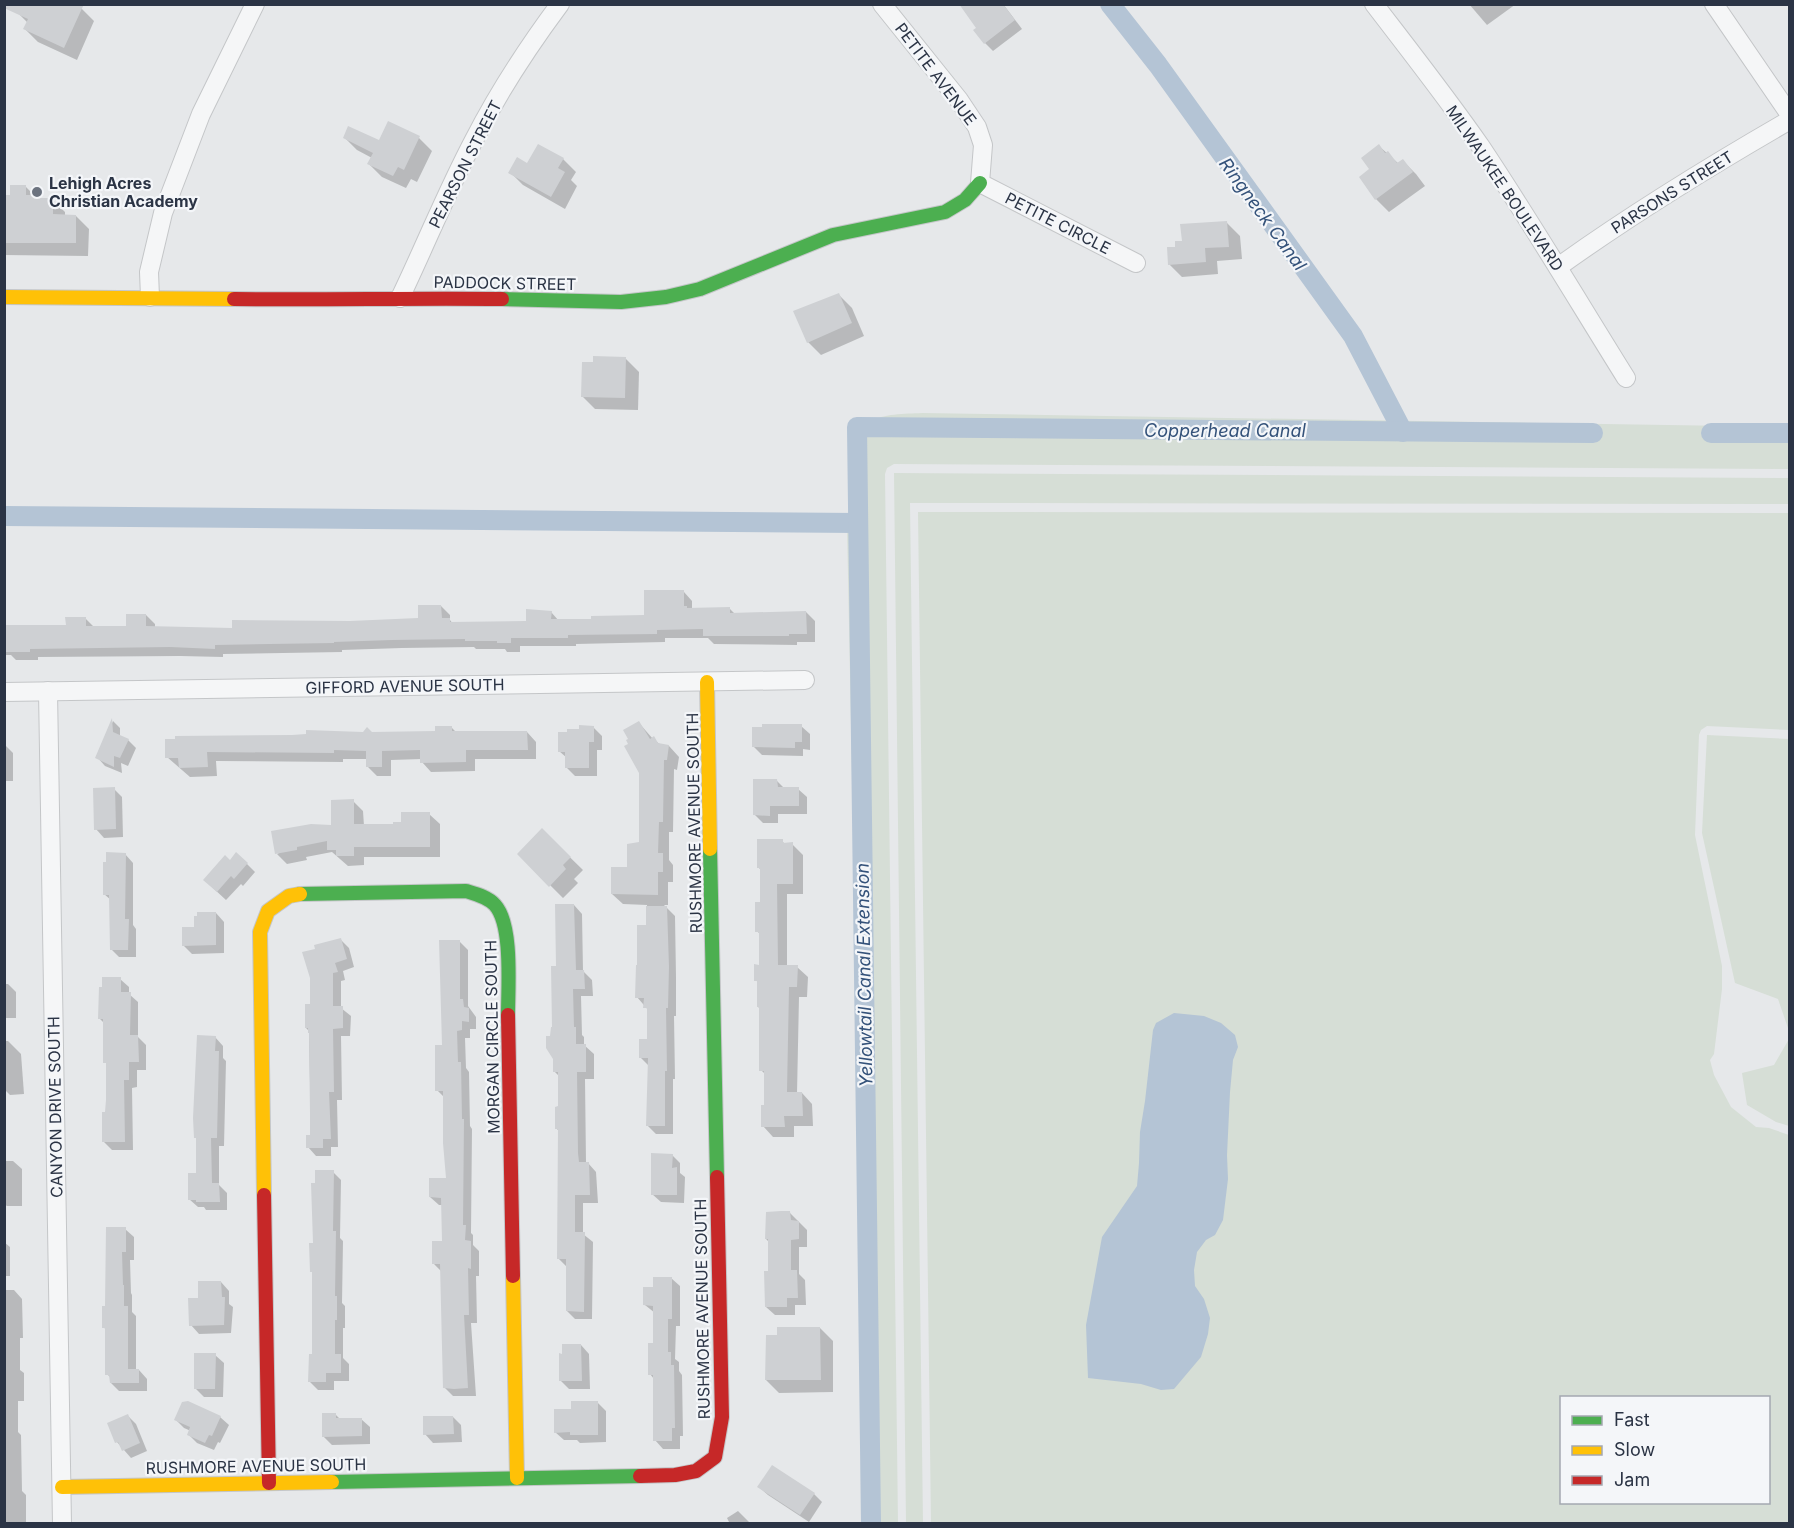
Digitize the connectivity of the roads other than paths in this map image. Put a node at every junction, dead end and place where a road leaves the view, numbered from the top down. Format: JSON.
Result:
{"nodes":[{"id":1,"x":255,"y":4,"type":"edge"},
{"id":2,"x":560,"y":4,"type":"edge"},
{"id":3,"x":882,"y":4,"type":"edge"},
{"id":4,"x":1374,"y":4,"type":"edge"},
{"id":5,"x":1714,"y":4,"type":"edge"},
{"id":6,"x":1790,"y":115,"type":"edge"},
{"id":7,"x":1790,"y":120,"type":"edge"},
{"id":8,"x":980,"y":183,"type":"junction"},
{"id":9,"x":1136,"y":263,"type":"dead end"},
{"id":10,"x":1558,"y":267,"type":"junction"},
{"id":11,"x":4,"y":297,"type":"edge"},
{"id":12,"x":150,"y":297,"type":"junction"},
{"id":13,"x":400,"y":298,"type":"junction"},
{"id":14,"x":1626,"y":378,"type":"dead end"},
{"id":15,"x":805,"y":680,"type":"dead end"},
{"id":16,"x":707,"y":682,"type":"junction"},
{"id":17,"x":48,"y":691,"type":"junction"},
{"id":18,"x":4,"y":692,"type":"edge"},
{"id":19,"x":516,"y":1478,"type":"junction"},
{"id":20,"x":269,"y":1482,"type":"junction"},
{"id":21,"x":62,"y":1487,"type":"junction"},
{"id":22,"x":62,"y":1524,"type":"edge"}],
"edges":[{"from":1,"to":12,"type":"street"},
{"from":2,"to":13,"type":"street","name":"PEARSON STREET"},
{"from":3,"to":8,"type":"street","name":"PETITE AVENUE"},
{"from":4,"to":10,"type":"street","name":"MILWAUKEE BOULEVARD"},
{"from":5,"to":6,"type":"street"},
{"from":7,"to":10,"type":"street","name":"PARSONS STREET"},
{"from":8,"to":9,"type":"street","name":"PETITE CIRCLE"},
{"from":8,"to":13,"type":"street","name":"PADDOCK STREET"},
{"from":10,"to":14,"type":"street","name":"MILWAUKEE BOULEVARD"},
{"from":11,"to":12,"type":"street","name":"PADDOCK STREET"},
{"from":12,"to":13,"type":"street","name":"PADDOCK STREET"},
{"from":15,"to":16,"type":"street","name":"GIFFORD AVENUE SOUTH"},
{"from":16,"to":17,"type":"street","name":"GIFFORD AVENUE SOUTH"},
{"from":16,"to":19,"type":"street","name":"RUSHMORE AVENUE SOUTH"},
{"from":17,"to":18,"type":"street","name":"GIFFORD AVENUE SOUTH"},
{"from":17,"to":21,"type":"street","name":"CANYON DRIVE SOUTH"},
{"from":19,"to":20,"type":"street","name":"RUSHMORE AVENUE SOUTH"},
{"from":19,"to":20,"type":"street","name":"MORGAN CIRCLE SOUTH"},
{"from":20,"to":21,"type":"street","name":"RUSHMORE AVENUE SOUTH"},
{"from":21,"to":22,"type":"street","name":"CANYON DRIVE SOUTH"}]}
